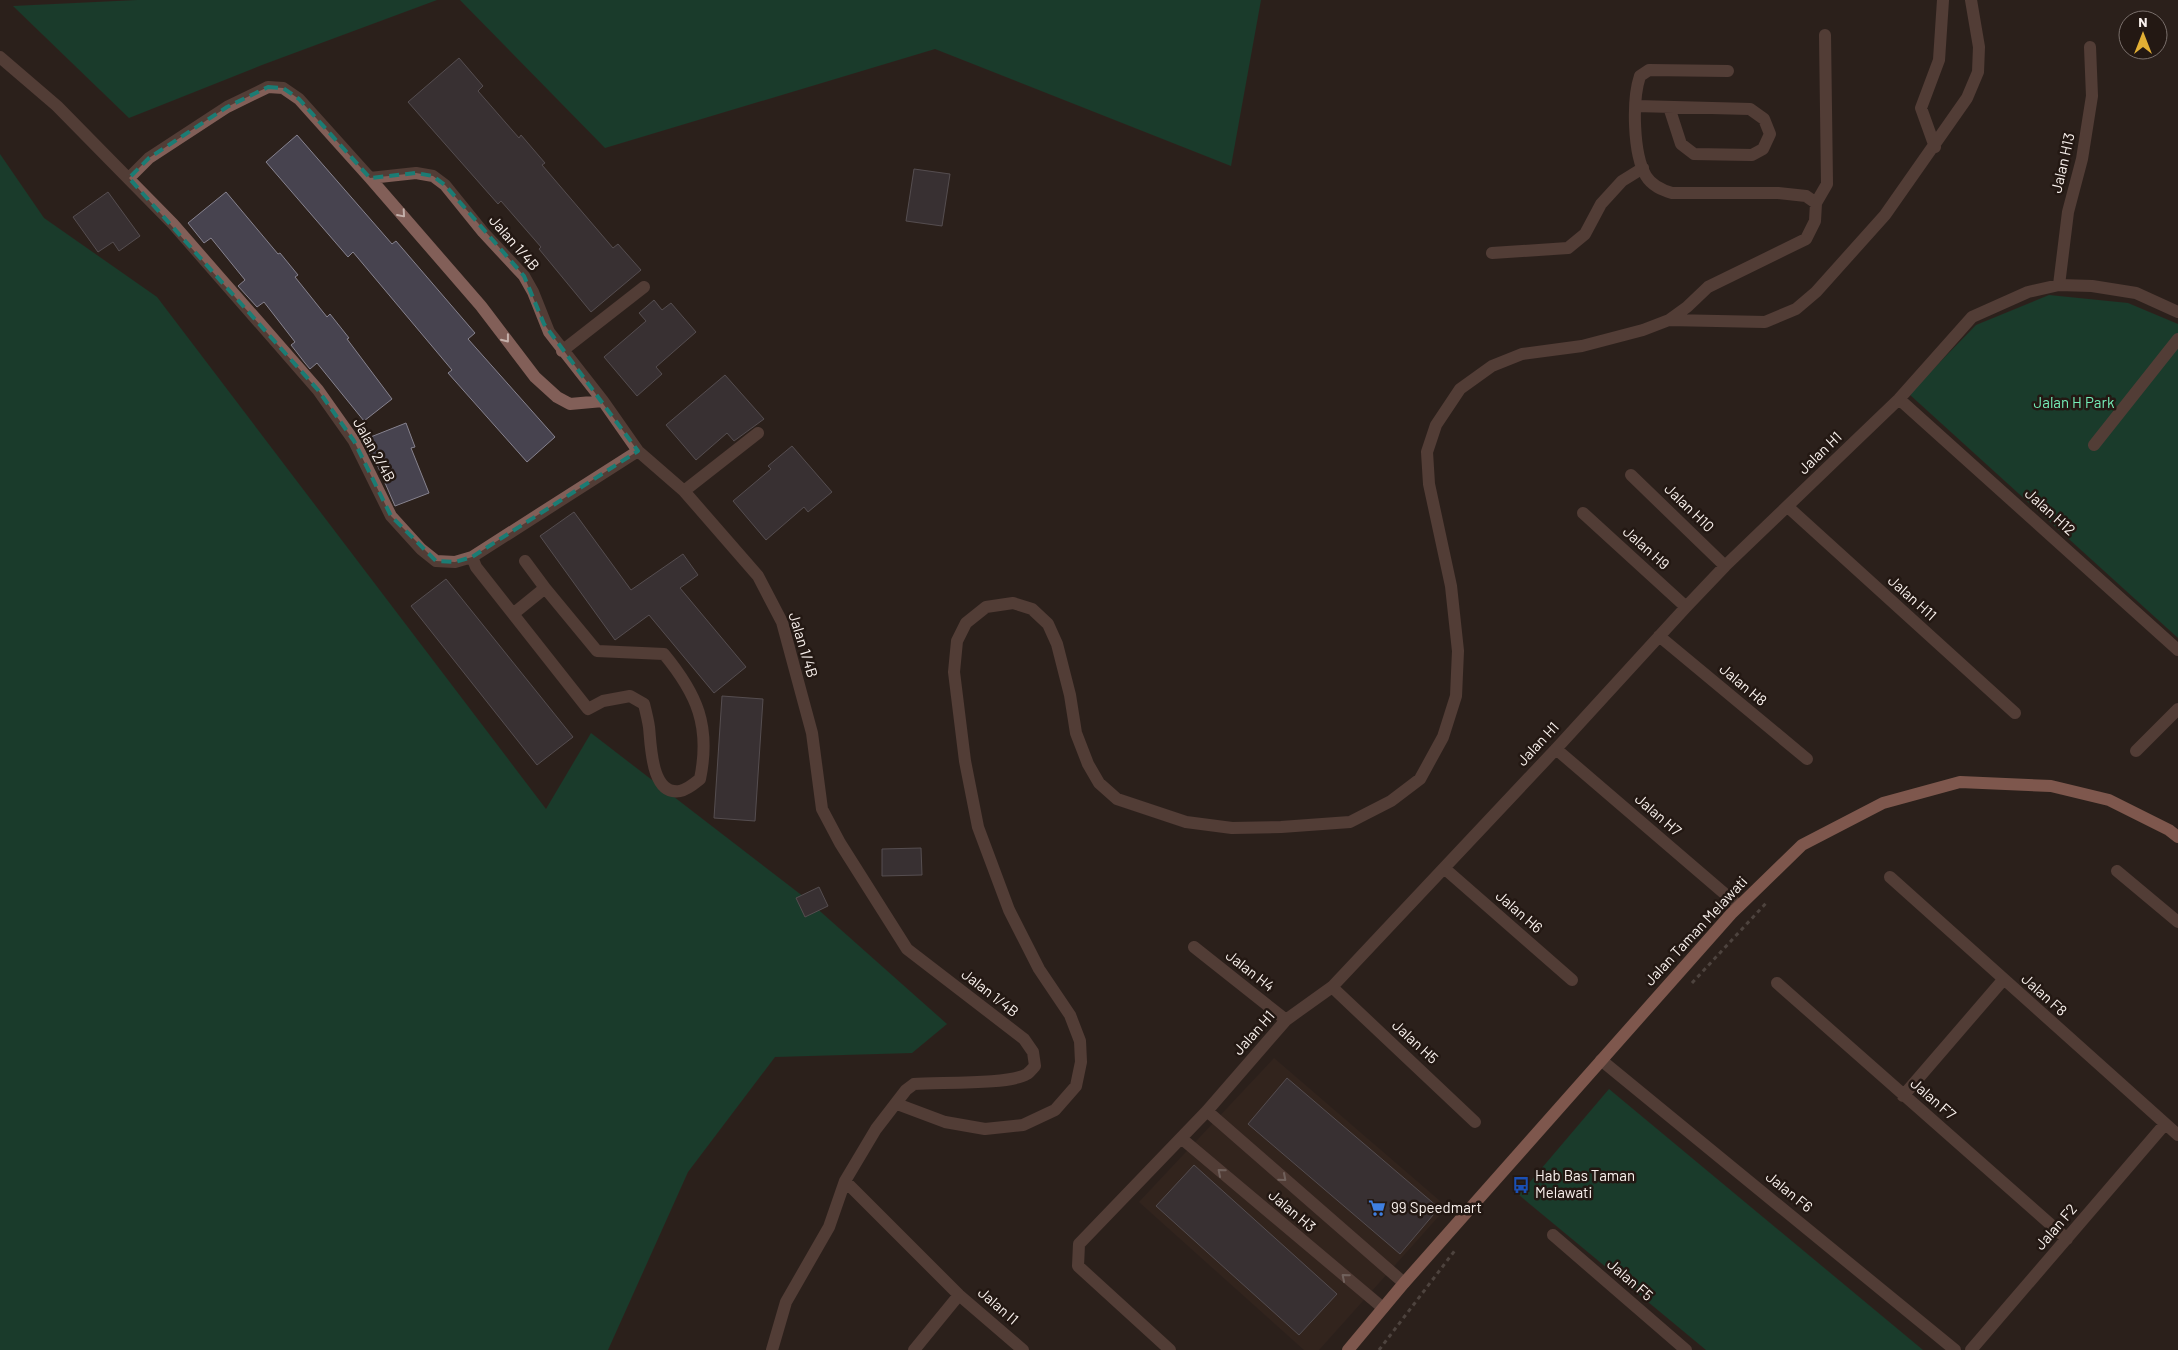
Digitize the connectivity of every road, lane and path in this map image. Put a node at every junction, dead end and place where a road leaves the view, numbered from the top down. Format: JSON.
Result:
{"nodes":[{"id":1,"x":1944,"y":0,"type":"edge"},
{"id":2,"x":1971,"y":0,"type":"edge"},
{"id":3,"x":1825,"y":35,"type":"dead end"},
{"id":4,"x":2090,"y":47,"type":"dead end"},
{"id":5,"x":0,"y":58,"type":"edge"},
{"id":6,"x":1728,"y":71,"type":"dead end"},
{"id":7,"x":1636,"y":106,"type":"junction"},
{"id":8,"x":1669,"y":107,"type":"junction"},
{"id":9,"x":1934,"y":147,"type":"junction"},
{"id":10,"x":1643,"y":168,"type":"junction"},
{"id":11,"x":128,"y":178,"type":"junction"},
{"id":12,"x":370,"y":178,"type":"junction"},
{"id":13,"x":1816,"y":203,"type":"junction"},
{"id":14,"x":1492,"y":253,"type":"dead end"},
{"id":15,"x":2059,"y":284,"type":"junction"},
{"id":16,"x":644,"y":288,"type":"dead end"},
{"id":17,"x":2178,"y":312,"type":"edge"},
{"id":18,"x":1669,"y":320,"type":"junction"},
{"id":19,"x":2178,"y":339,"type":"edge"},
{"id":20,"x":562,"y":350,"type":"junction"},
{"id":21,"x":1899,"y":398,"type":"junction"},
{"id":22,"x":603,"y":401,"type":"junction"},
{"id":23,"x":758,"y":433,"type":"dead end"},
{"id":24,"x":2094,"y":444,"type":"dead end"},
{"id":25,"x":638,"y":451,"type":"junction"},
{"id":26,"x":1631,"y":474,"type":"dead end"},
{"id":27,"x":684,"y":491,"type":"junction"},
{"id":28,"x":1788,"y":507,"type":"junction"},
{"id":29,"x":1583,"y":514,"type":"dead end"},
{"id":30,"x":472,"y":557,"type":"junction"},
{"id":31,"x":525,"y":561,"type":"dead end"},
{"id":32,"x":1726,"y":566,"type":"junction"},
{"id":33,"x":545,"y":588,"type":"junction"},
{"id":34,"x":1686,"y":606,"type":"junction"},
{"id":35,"x":513,"y":614,"type":"junction"},
{"id":36,"x":1660,"y":636,"type":"junction"},
{"id":37,"x":2178,"y":650,"type":"edge"},
{"id":38,"x":2178,"y":709,"type":"edge"},
{"id":39,"x":2015,"y":713,"type":"dead end"},
{"id":40,"x":1556,"y":749,"type":"junction"},
{"id":41,"x":2136,"y":751,"type":"dead end"},
{"id":42,"x":1807,"y":759,"type":"dead end"},
{"id":43,"x":2178,"y":837,"type":"edge"},
{"id":44,"x":1444,"y":868,"type":"junction"},
{"id":45,"x":2117,"y":871,"type":"dead end"},
{"id":46,"x":1890,"y":877,"type":"dead end"},
{"id":47,"x":1739,"y":906,"type":"junction"},
{"id":48,"x":2178,"y":922,"type":"edge"},
{"id":49,"x":1194,"y":947,"type":"dead end"},
{"id":50,"x":1572,"y":980,"type":"dead end"},
{"id":51,"x":2003,"y":980,"type":"junction"},
{"id":52,"x":1777,"y":983,"type":"dead end"},
{"id":53,"x":1332,"y":987,"type":"junction"},
{"id":54,"x":1286,"y":1020,"type":"junction"},
{"id":55,"x":1601,"y":1060,"type":"junction"},
{"id":56,"x":1904,"y":1096,"type":"junction"},
{"id":57,"x":897,"y":1104,"type":"junction"},
{"id":58,"x":1207,"y":1112,"type":"junction"},
{"id":59,"x":1475,"y":1122,"type":"dead end"},
{"id":60,"x":2165,"y":1124,"type":"junction"},
{"id":61,"x":2178,"y":1135,"type":"edge"},
{"id":62,"x":1181,"y":1138,"type":"junction"},
{"id":63,"x":845,"y":1181,"type":"junction"},
{"id":64,"x":1553,"y":1235,"type":"dead end"},
{"id":65,"x":2067,"y":1239,"type":"junction"},
{"id":66,"x":1404,"y":1283,"type":"junction"},
{"id":67,"x":959,"y":1295,"type":"junction"},
{"id":68,"x":1383,"y":1308,"type":"junction"},
{"id":69,"x":1349,"y":1348,"type":"edge"},
{"id":70,"x":772,"y":1350,"type":"edge"},
{"id":71,"x":914,"y":1350,"type":"edge"},
{"id":72,"x":1023,"y":1350,"type":"edge"},
{"id":73,"x":1170,"y":1350,"type":"edge"},
{"id":74,"x":1686,"y":1350,"type":"edge"},
{"id":75,"x":1955,"y":1350,"type":"edge"},
{"id":76,"x":1971,"y":1350,"type":"edge"}],
"edges":[{"from":1,"to":9,"type":"street"},
{"from":2,"to":9,"type":"street"},
{"from":3,"to":13,"type":"street"},
{"from":4,"to":15,"type":"street","name":"Jalan H13"},
{"from":5,"to":11,"type":"street","name":"Jalan 2/4B"},
{"from":6,"to":7,"type":"street"},
{"from":7,"to":8,"type":"street"},
{"from":7,"to":10,"type":"street"},
{"from":8,"to":8,"type":"street"},
{"from":9,"to":18,"type":"street"},
{"from":10,"to":13,"type":"street"},
{"from":10,"to":14,"type":"street"},
{"from":11,"to":12,"type":"street"},
{"from":11,"to":30,"type":"street","name":"Jalan 2/4B"},
{"from":12,"to":20,"type":"street","name":"Jalan 1/4B"},
{"from":12,"to":22,"type":"street","one_way":true},
{"from":13,"to":18,"type":"street"},
{"from":15,"to":17,"type":"street","name":"Jalan H1"},
{"from":15,"to":21,"type":"street","name":"Jalan H1"},
{"from":16,"to":20,"type":"street"},
{"from":18,"to":57,"type":"street"},
{"from":19,"to":24,"type":"street"},
{"from":20,"to":22,"type":"street","name":"Jalan 1/4B"},
{"from":21,"to":28,"type":"street","name":"Jalan H1"},
{"from":21,"to":37,"type":"street","name":"Jalan H12"},
{"from":22,"to":25,"type":"street","name":"Jalan 1/4B"},
{"from":23,"to":27,"type":"street"},
{"from":25,"to":27,"type":"street","name":"Jalan 1/4B"},
{"from":25,"to":30,"type":"street","name":"Jalan 2/4B"},
{"from":26,"to":32,"type":"street","name":"Jalan H10"},
{"from":27,"to":57,"type":"street","name":"Jalan 1/4B"},
{"from":28,"to":32,"type":"street","name":"Jalan H1"},
{"from":28,"to":39,"type":"street","name":"Jalan H11"},
{"from":29,"to":34,"type":"street","name":"Jalan H9"},
{"from":30,"to":35,"type":"street"},
{"from":31,"to":33,"type":"street"},
{"from":32,"to":34,"type":"street","name":"Jalan H1"},
{"from":33,"to":35,"type":"street"},
{"from":33,"to":35,"type":"street"},
{"from":34,"to":36,"type":"street","name":"Jalan H1"},
{"from":36,"to":40,"type":"street","name":"Jalan H1"},
{"from":36,"to":42,"type":"street","name":"Jalan H8"},
{"from":38,"to":41,"type":"street"},
{"from":40,"to":44,"type":"street","name":"Jalan H1"},
{"from":40,"to":47,"type":"street","name":"Jalan H7"},
{"from":43,"to":47,"type":"main road","name":"Jalan Taman Melawati"},
{"from":44,"to":50,"type":"street","name":"Jalan H6"},
{"from":44,"to":53,"type":"street","name":"Jalan H1"},
{"from":45,"to":48,"type":"street"},
{"from":46,"to":51,"type":"street","name":"Jalan F8"},
{"from":47,"to":55,"type":"main road","name":"Jalan Taman Melawati"},
{"from":49,"to":54,"type":"street","name":"Jalan H4"},
{"from":51,"to":56,"type":"street"},
{"from":51,"to":60,"type":"street","name":"Jalan F8"},
{"from":52,"to":56,"type":"street","name":"Jalan F7"},
{"from":53,"to":54,"type":"street","name":"Jalan H1"},
{"from":53,"to":59,"type":"street","name":"Jalan H5"},
{"from":54,"to":58,"type":"street","name":"Jalan H1"},
{"from":55,"to":66,"type":"main road","name":"Jalan Taman Melawati"},
{"from":55,"to":75,"type":"street","name":"Jalan F6"},
{"from":56,"to":65,"type":"street","name":"Jalan F7"},
{"from":57,"to":63,"type":"street","name":"Jalan 1/4B"},
{"from":58,"to":62,"type":"street","name":"Jalan H1"},
{"from":58,"to":66,"type":"street","name":"Jalan H3","one_way":true},
{"from":60,"to":61,"type":"street","name":"Jalan F8"},
{"from":60,"to":65,"type":"street","name":"Jalan F2"},
{"from":68,"to":62,"type":"street","name":"Jalan H3","one_way":true},
{"from":62,"to":73,"type":"street","name":"Jalan H1"},
{"from":63,"to":67,"type":"street"},
{"from":63,"to":70,"type":"street","name":"Jalan 1/4B"},
{"from":64,"to":74,"type":"street","name":"Jalan F5"},
{"from":65,"to":76,"type":"street","name":"Jalan F2"},
{"from":66,"to":68,"type":"main road","name":"Jalan Taman Melawati"},
{"from":67,"to":71,"type":"street","name":"Jalan I1"},
{"from":67,"to":72,"type":"street","name":"Jalan I1"},
{"from":68,"to":69,"type":"main road","name":"Jalan Taman Melawati"}]}
